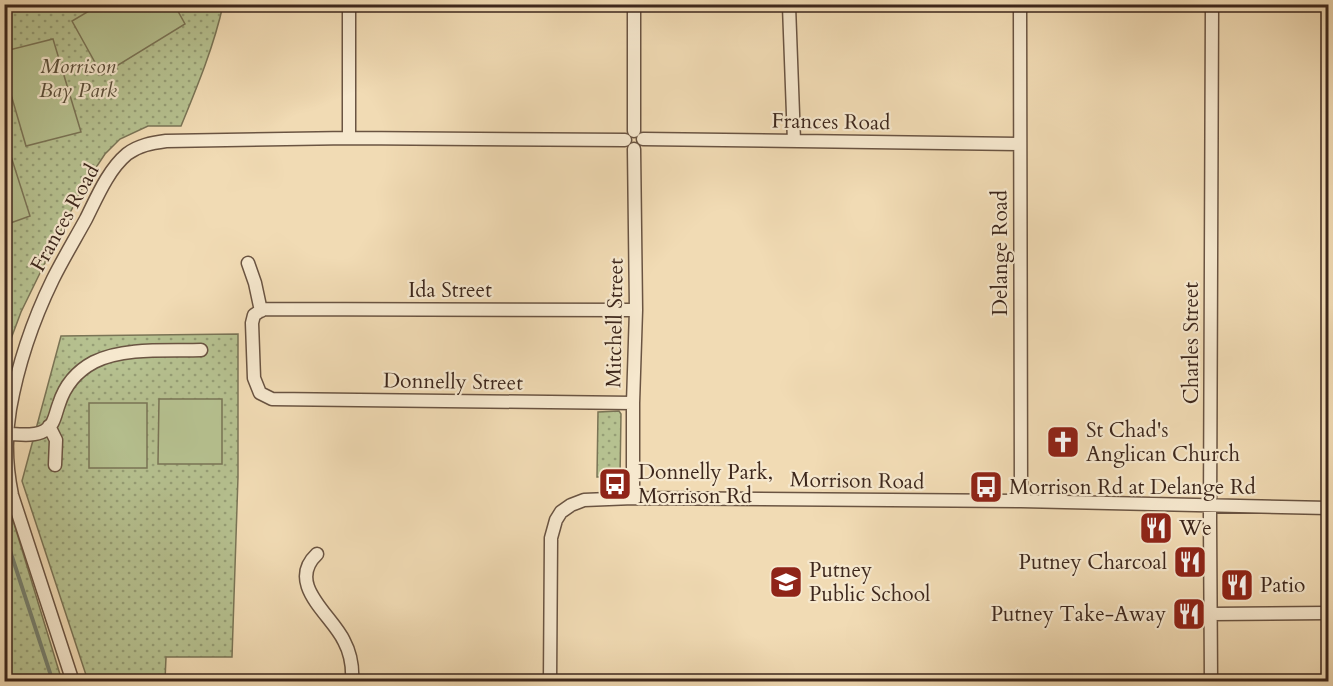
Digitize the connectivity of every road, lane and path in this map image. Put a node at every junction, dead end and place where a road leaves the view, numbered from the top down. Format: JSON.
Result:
{"nodes":[{"id":1,"x":349,"y":4,"type":"edge"},
{"id":2,"x":634,"y":4,"type":"edge"},
{"id":3,"x":790,"y":4,"type":"edge"},
{"id":4,"x":1020,"y":4,"type":"edge"},
{"id":5,"x":1212,"y":4,"type":"edge"},
{"id":6,"x":639,"y":135,"type":"junction"},
{"id":7,"x":348,"y":138,"type":"junction"},
{"id":8,"x":794,"y":141,"type":"junction"},
{"id":9,"x":1019,"y":144,"type":"junction"},
{"id":10,"x":629,"y":145,"type":"junction"},
{"id":11,"x":248,"y":263,"type":"dead end"},
{"id":12,"x":262,"y":310,"type":"junction"},
{"id":13,"x":636,"y":310,"type":"junction"},
{"id":14,"x":201,"y":350,"type":"dead end"},
{"id":15,"x":633,"y":403,"type":"junction"},
{"id":16,"x":49,"y":426,"type":"junction"},
{"id":17,"x":7,"y":434,"type":"junction"},
{"id":18,"x":54,"y":465,"type":"dead end"},
{"id":19,"x":633,"y":498,"type":"junction"},
{"id":20,"x":1021,"y":501,"type":"junction"},
{"id":21,"x":1210,"y":505,"type":"junction"},
{"id":22,"x":1329,"y":508,"type":"edge"},
{"id":23,"x":317,"y":554,"type":"dead end"},
{"id":24,"x":1329,"y":613,"type":"edge"},
{"id":25,"x":1211,"y":614,"type":"junction"},
{"id":26,"x":73,"y":681,"type":"edge"},
{"id":27,"x":352,"y":681,"type":"edge"},
{"id":28,"x":550,"y":681,"type":"edge"},
{"id":29,"x":1211,"y":681,"type":"edge"}],
"edges":[{"from":1,"to":7,"type":"street"},
{"from":2,"to":6,"type":"street"},
{"from":3,"to":8,"type":"street"},
{"from":4,"to":9,"type":"street","name":"Delange Road"},
{"from":5,"to":21,"type":"street","name":"Charles Street"},
{"from":6,"to":8,"type":"street","name":"Frances Road"},
{"from":6,"to":10,"type":"street"},
{"from":7,"to":10,"type":"street","name":"Frances Road"},
{"from":7,"to":17,"type":"street","name":"Frances Road"},
{"from":8,"to":9,"type":"street","name":"Frances Road"},
{"from":9,"to":20,"type":"street","name":"Delange Road"},
{"from":10,"to":13,"type":"street","name":"Mitchell Street"},
{"from":11,"to":12,"type":"street"},
{"from":12,"to":13,"type":"street","name":"Ida Street"},
{"from":12,"to":15,"type":"street","name":"Donnelly Street"},
{"from":13,"to":15,"type":"street","name":"Mitchell Street"},
{"from":14,"to":16,"type":"street"},
{"from":15,"to":19,"type":"street","name":"Mitchell Street"},
{"from":16,"to":17,"type":"street"},
{"from":16,"to":18,"type":"street"},
{"from":17,"to":26,"type":"street","name":"Frances Road"},
{"from":19,"to":20,"type":"street","name":"Morrison Road"},
{"from":19,"to":28,"type":"street","name":"Morrison Road"},
{"from":20,"to":21,"type":"street","name":"Morrison Road"},
{"from":21,"to":22,"type":"street","name":"Morrison Road"},
{"from":21,"to":25,"type":"street","name":"Charles Street"},
{"from":23,"to":27,"type":"street"},
{"from":24,"to":25,"type":"street"},
{"from":25,"to":29,"type":"street","name":"Charles Street"}]}
